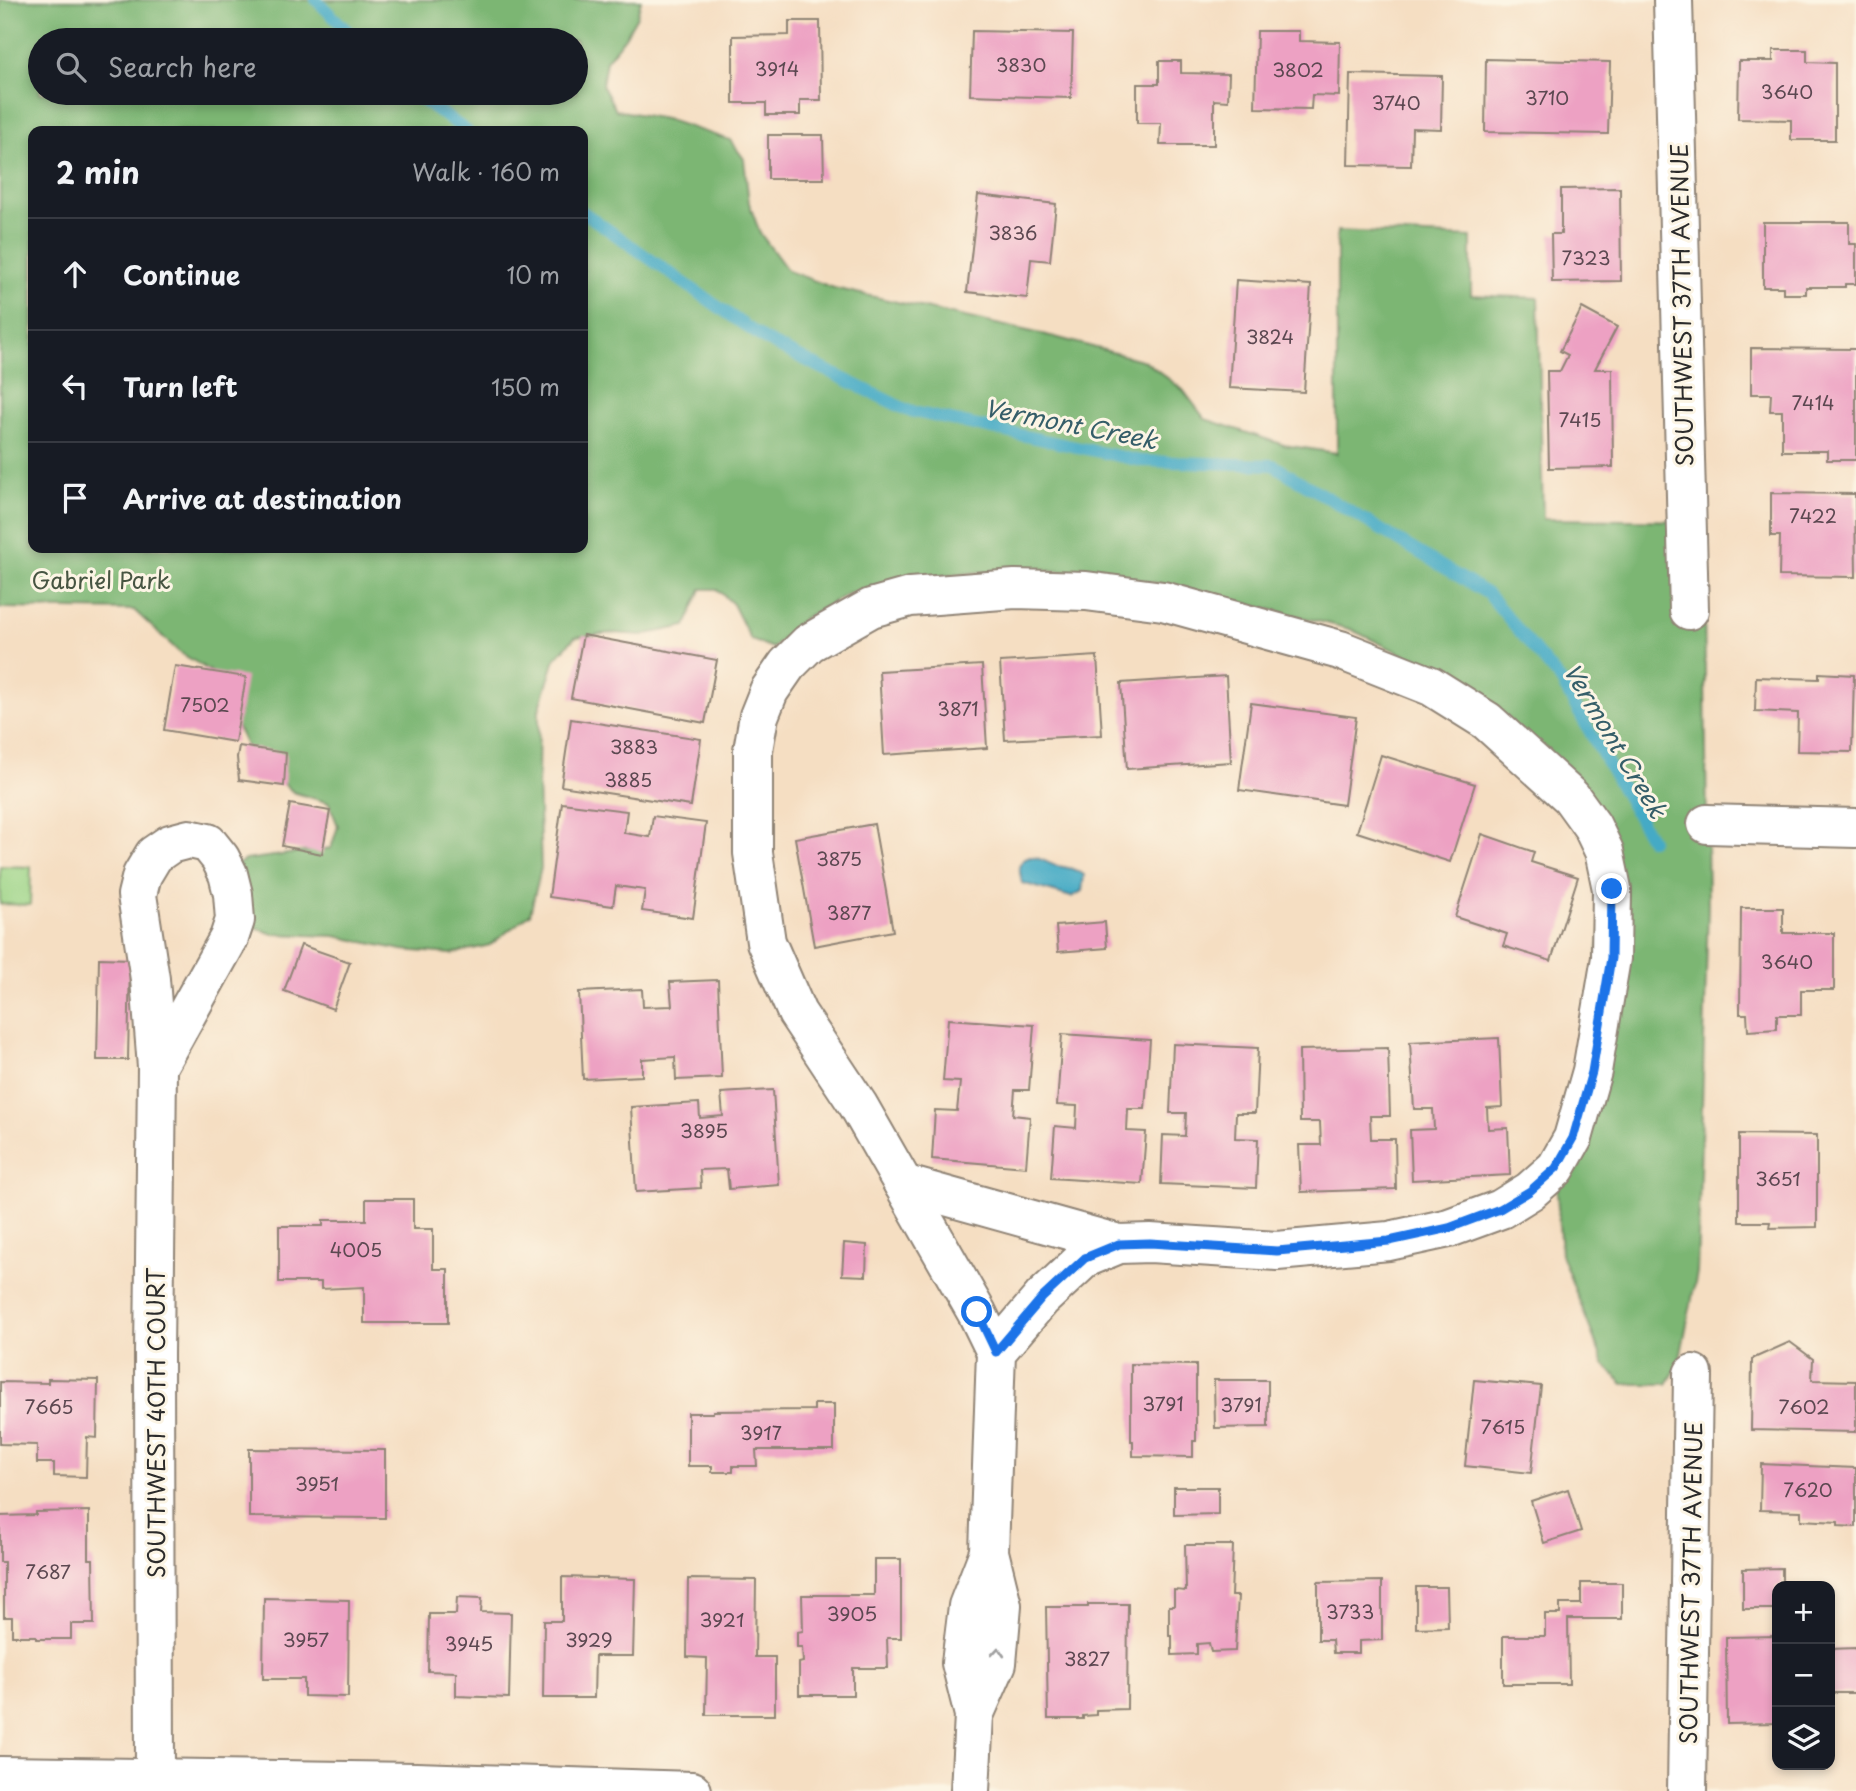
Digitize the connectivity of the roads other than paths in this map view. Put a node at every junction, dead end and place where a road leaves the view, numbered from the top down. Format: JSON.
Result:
{"nodes":[{"id":1,"x":1673,"y":0,"type":"edge"},
{"id":2,"x":1689,"y":610,"type":"dead end"},
{"id":3,"x":1707,"y":824,"type":"dead end"},
{"id":4,"x":1856,"y":828,"type":"edge"},
{"id":5,"x":158,"y":1067,"type":"junction"},
{"id":6,"x":903,"y":1184,"type":"junction"},
{"id":7,"x":1119,"y":1244,"type":"junction"},
{"id":8,"x":996,"y":1352,"type":"junction"},
{"id":9,"x":1693,"y":1374,"type":"dead end"},
{"id":10,"x":0,"y":1776,"type":"edge"},
{"id":11,"x":155,"y":1778,"type":"junction"},
{"id":12,"x":416,"y":1787,"type":"edge"},
{"id":13,"x":692,"y":1791,"type":"edge"},
{"id":14,"x":970,"y":1791,"type":"edge"},
{"id":15,"x":1687,"y":1791,"type":"edge"}],
"edges":[{"from":1,"to":2,"type":"street","name":"SOUTHWEST 37TH AVENUE"},
{"from":3,"to":4,"type":"street"},
{"from":5,"to":5,"type":"street","name":"SOUTHWEST 40TH COURT"},
{"from":5,"to":11,"type":"street","name":"SOUTHWEST 40TH COURT"},
{"from":6,"to":7,"type":"street"},
{"from":6,"to":7,"type":"street"},
{"from":6,"to":8,"type":"street"},
{"from":7,"to":8,"type":"street"},
{"from":8,"to":14,"type":"street"},
{"from":9,"to":15,"type":"street","name":"SOUTHWEST 37TH AVENUE"},
{"from":10,"to":11,"type":"street"},
{"from":11,"to":12,"type":"street"},
{"from":12,"to":13,"type":"street"}]}
